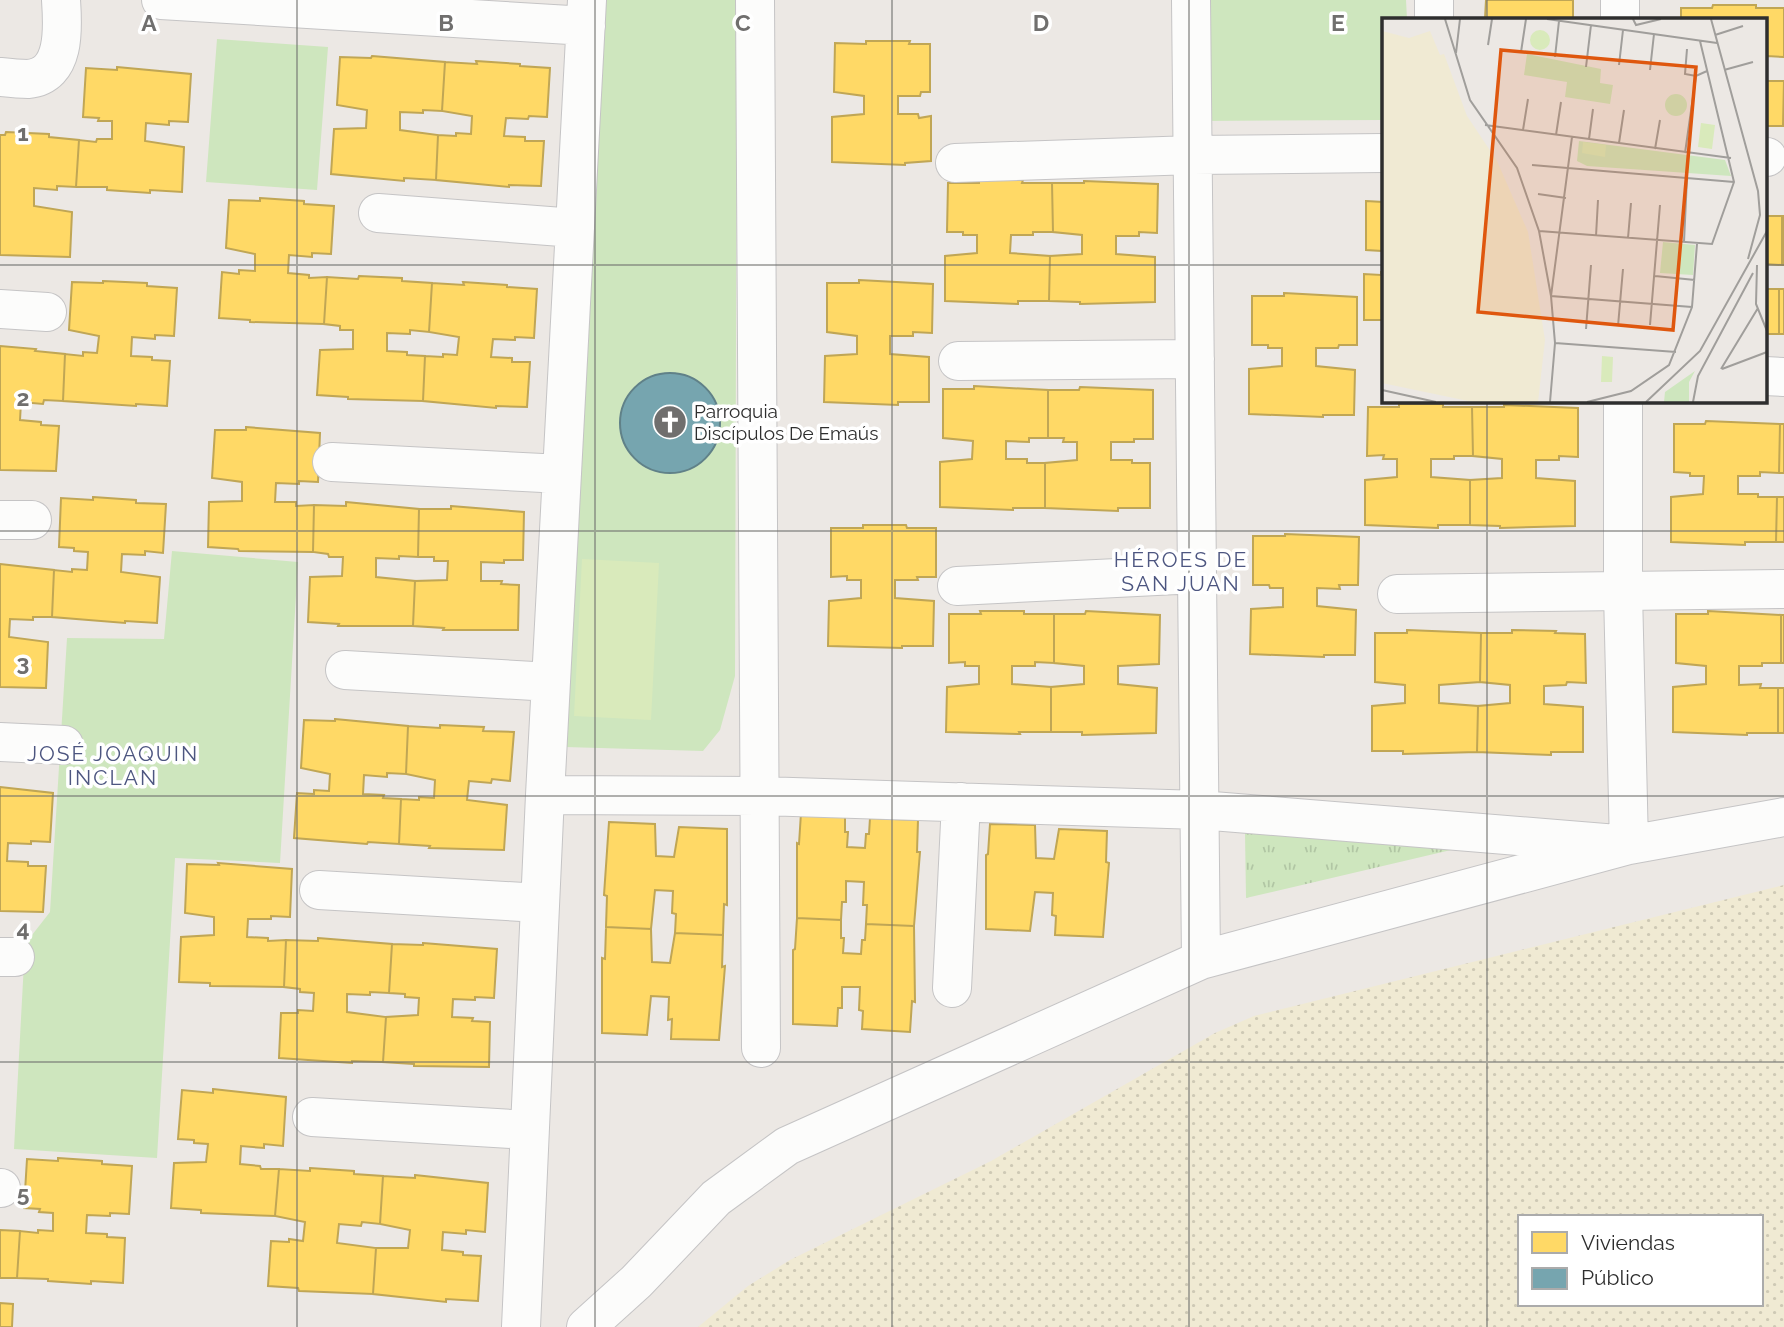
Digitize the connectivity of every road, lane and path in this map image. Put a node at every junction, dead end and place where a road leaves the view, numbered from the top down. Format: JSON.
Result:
{"nodes":[{"id":1,"x":61,"y":0,"type":"edge"},
{"id":2,"x":160,"y":0,"type":"edge"},
{"id":3,"x":755,"y":0,"type":"edge"},
{"id":4,"x":1191,"y":0,"type":"edge"},
{"id":5,"x":1434,"y":0,"type":"edge"},
{"id":6,"x":1620,"y":0,"type":"edge"},
{"id":7,"x":586,"y":13,"type":"edge"},
{"id":8,"x":1434,"y":18,"type":"edge"},
{"id":9,"x":1620,"y":18,"type":"edge"},
{"id":10,"x":0,"y":78,"type":"edge"},
{"id":11,"x":1382,"y":153,"type":"edge"},
{"id":12,"x":1193,"y":155,"type":"junction"},
{"id":13,"x":955,"y":163,"type":"dead end"},
{"id":14,"x":378,"y":213,"type":"dead end"},
{"id":15,"x":575,"y":228,"type":"junction"},
{"id":16,"x":0,"y":309,"type":"edge"},
{"id":17,"x":47,"y":312,"type":"dead end"},
{"id":18,"x":1195,"y":359,"type":"junction"},
{"id":19,"x":958,"y":361,"type":"dead end"},
{"id":20,"x":1766,"y":376,"type":"edge"},
{"id":21,"x":1784,"y":377,"type":"edge"},
{"id":22,"x":1623,"y":402,"type":"edge"},
{"id":23,"x":332,"y":461,"type":"dead end"},
{"id":24,"x":562,"y":474,"type":"junction"},
{"id":25,"x":1197,"y":574,"type":"junction"},
{"id":26,"x":957,"y":586,"type":"dead end"},
{"id":27,"x":1784,"y":589,"type":"edge"},
{"id":28,"x":1623,"y":592,"type":"junction"},
{"id":29,"x":1397,"y":594,"type":"dead end"},
{"id":30,"x":345,"y":670,"type":"dead end"},
{"id":31,"x":551,"y":682,"type":"junction"},
{"id":32,"x":0,"y":742,"type":"edge"},
{"id":33,"x":64,"y":745,"type":"dead end"},
{"id":34,"x":545,"y":795,"type":"junction"},
{"id":35,"x":759,"y":796,"type":"junction"},
{"id":36,"x":961,"y":802,"type":"junction"},
{"id":37,"x":1200,"y":810,"type":"junction"},
{"id":38,"x":1784,"y":817,"type":"edge"},
{"id":39,"x":1629,"y":845,"type":"junction"},
{"id":40,"x":319,"y":890,"type":"dead end"},
{"id":41,"x":540,"y":903,"type":"junction"},
{"id":42,"x":1201,"y":960,"type":"junction"},
{"id":43,"x":951,"y":988,"type":"dead end"},
{"id":44,"x":761,"y":1048,"type":"dead end"},
{"id":45,"x":312,"y":1117,"type":"dead end"},
{"id":46,"x":529,"y":1130,"type":"junction"},
{"id":47,"x":521,"y":1327,"type":"edge"},
{"id":48,"x":586,"y":1327,"type":"edge"}],
"edges":[{"from":1,"to":10,"type":"street"},
{"from":2,"to":7,"type":"street"},
{"from":3,"to":35,"type":"street"},
{"from":4,"to":12,"type":"street"},
{"from":5,"to":8,"type":"street"},
{"from":6,"to":9,"type":"street"},
{"from":7,"to":15,"type":"street"},
{"from":11,"to":12,"type":"street"},
{"from":12,"to":13,"type":"street"},
{"from":12,"to":18,"type":"street"},
{"from":14,"to":15,"type":"street"},
{"from":15,"to":24,"type":"street"},
{"from":16,"to":17,"type":"street"},
{"from":18,"to":19,"type":"street"},
{"from":18,"to":25,"type":"street"},
{"from":20,"to":21,"type":"street"},
{"from":22,"to":28,"type":"street"},
{"from":23,"to":24,"type":"street"},
{"from":24,"to":31,"type":"street"},
{"from":25,"to":26,"type":"street"},
{"from":25,"to":37,"type":"street"},
{"from":27,"to":28,"type":"street"},
{"from":28,"to":29,"type":"street"},
{"from":28,"to":39,"type":"street"},
{"from":30,"to":31,"type":"street"},
{"from":31,"to":34,"type":"street"},
{"from":32,"to":33,"type":"street"},
{"from":34,"to":35,"type":"street"},
{"from":34,"to":41,"type":"street"},
{"from":35,"to":36,"type":"street"},
{"from":35,"to":44,"type":"street"},
{"from":36,"to":37,"type":"street"},
{"from":36,"to":43,"type":"street"},
{"from":37,"to":39,"type":"street"},
{"from":37,"to":42,"type":"street"},
{"from":38,"to":39,"type":"street"},
{"from":39,"to":42,"type":"street"},
{"from":40,"to":41,"type":"street"},
{"from":41,"to":46,"type":"street"},
{"from":42,"to":48,"type":"street"},
{"from":45,"to":46,"type":"street"},
{"from":46,"to":47,"type":"street"}]}
